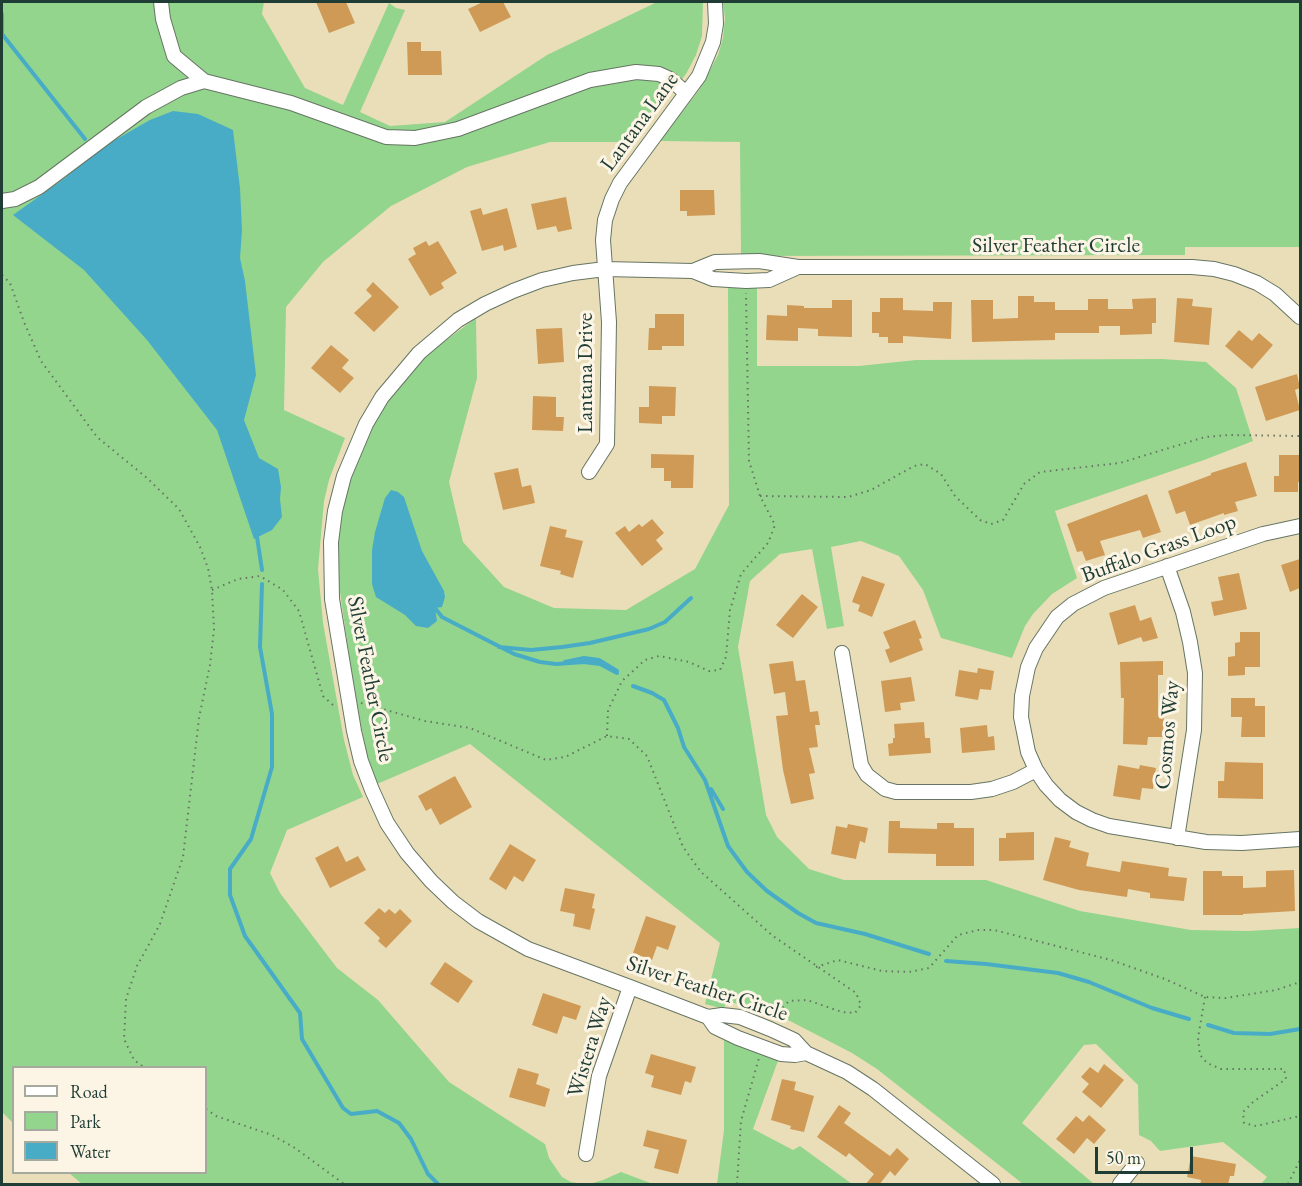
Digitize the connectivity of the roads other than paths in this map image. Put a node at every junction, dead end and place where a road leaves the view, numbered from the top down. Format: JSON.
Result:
{"nodes":[{"id":1,"x":161,"y":2,"type":"edge"},
{"id":2,"x":715,"y":2,"type":"edge"},
{"id":3,"x":204,"y":81,"type":"junction"},
{"id":4,"x":686,"y":93,"type":"junction"},
{"id":5,"x":2,"y":201,"type":"edge"},
{"id":6,"x":798,"y":267,"type":"junction"},
{"id":7,"x":605,"y":268,"type":"junction"},
{"id":8,"x":693,"y":271,"type":"junction"},
{"id":9,"x":1300,"y":317,"type":"edge"},
{"id":10,"x":589,"y":472,"type":"dead end"},
{"id":11,"x":1300,"y":526,"type":"edge"},
{"id":12,"x":1167,"y":566,"type":"junction"},
{"id":13,"x":842,"y":654,"type":"dead end"},
{"id":14,"x":1036,"y":770,"type":"junction"},
{"id":15,"x":867,"y":775,"type":"junction"},
{"id":16,"x":857,"y":785,"type":"dead end"},
{"id":17,"x":1177,"y":838,"type":"junction"},
{"id":18,"x":1300,"y":839,"type":"edge"},
{"id":19,"x":630,"y":987,"type":"junction"},
{"id":20,"x":708,"y":1017,"type":"junction"},
{"id":21,"x":806,"y":1053,"type":"junction"},
{"id":22,"x":586,"y":1154,"type":"dead end"},
{"id":23,"x":1137,"y":1163,"type":"dead end"},
{"id":24,"x":993,"y":1185,"type":"edge"},
{"id":25,"x":1120,"y":1185,"type":"edge"}],
"edges":[{"from":1,"to":3,"type":"street"},
{"from":2,"to":4,"type":"street","name":"Lantana Lane"},
{"from":3,"to":4,"type":"street"},
{"from":3,"to":5,"type":"street"},
{"from":4,"to":7,"type":"street","name":"Lantana Lane"},
{"from":6,"to":8,"type":"street","name":"Silver Feather Circle"},
{"from":6,"to":8,"type":"street","name":"Silver Feather Circle"},
{"from":6,"to":9,"type":"street","name":"Silver Feather Circle"},
{"from":7,"to":8,"type":"street","name":"Silver Feather Circle"},
{"from":7,"to":10,"type":"street","name":"Lantana Drive"},
{"from":7,"to":19,"type":"street","name":"Silver Feather Circle"},
{"from":11,"to":12,"type":"street","name":"Buffalo Grass Loop"},
{"from":12,"to":14,"type":"street","name":"Buffalo Grass Loop"},
{"from":12,"to":17,"type":"street","name":"Cosmos Way"},
{"from":13,"to":15,"type":"street"},
{"from":14,"to":15,"type":"street"},
{"from":14,"to":17,"type":"street","name":"Buffalo Grass Loop"},
{"from":15,"to":16,"type":"street"},
{"from":17,"to":18,"type":"street","name":"Buffalo Grass Loop"},
{"from":19,"to":20,"type":"street","name":"Silver Feather Circle"},
{"from":19,"to":22,"type":"street","name":"Wistera Way"},
{"from":20,"to":21,"type":"street","name":"Silver Feather Circle"},
{"from":20,"to":21,"type":"street"},
{"from":21,"to":24,"type":"street","name":"Silver Feather Circle"},
{"from":23,"to":25,"type":"street"}]}
